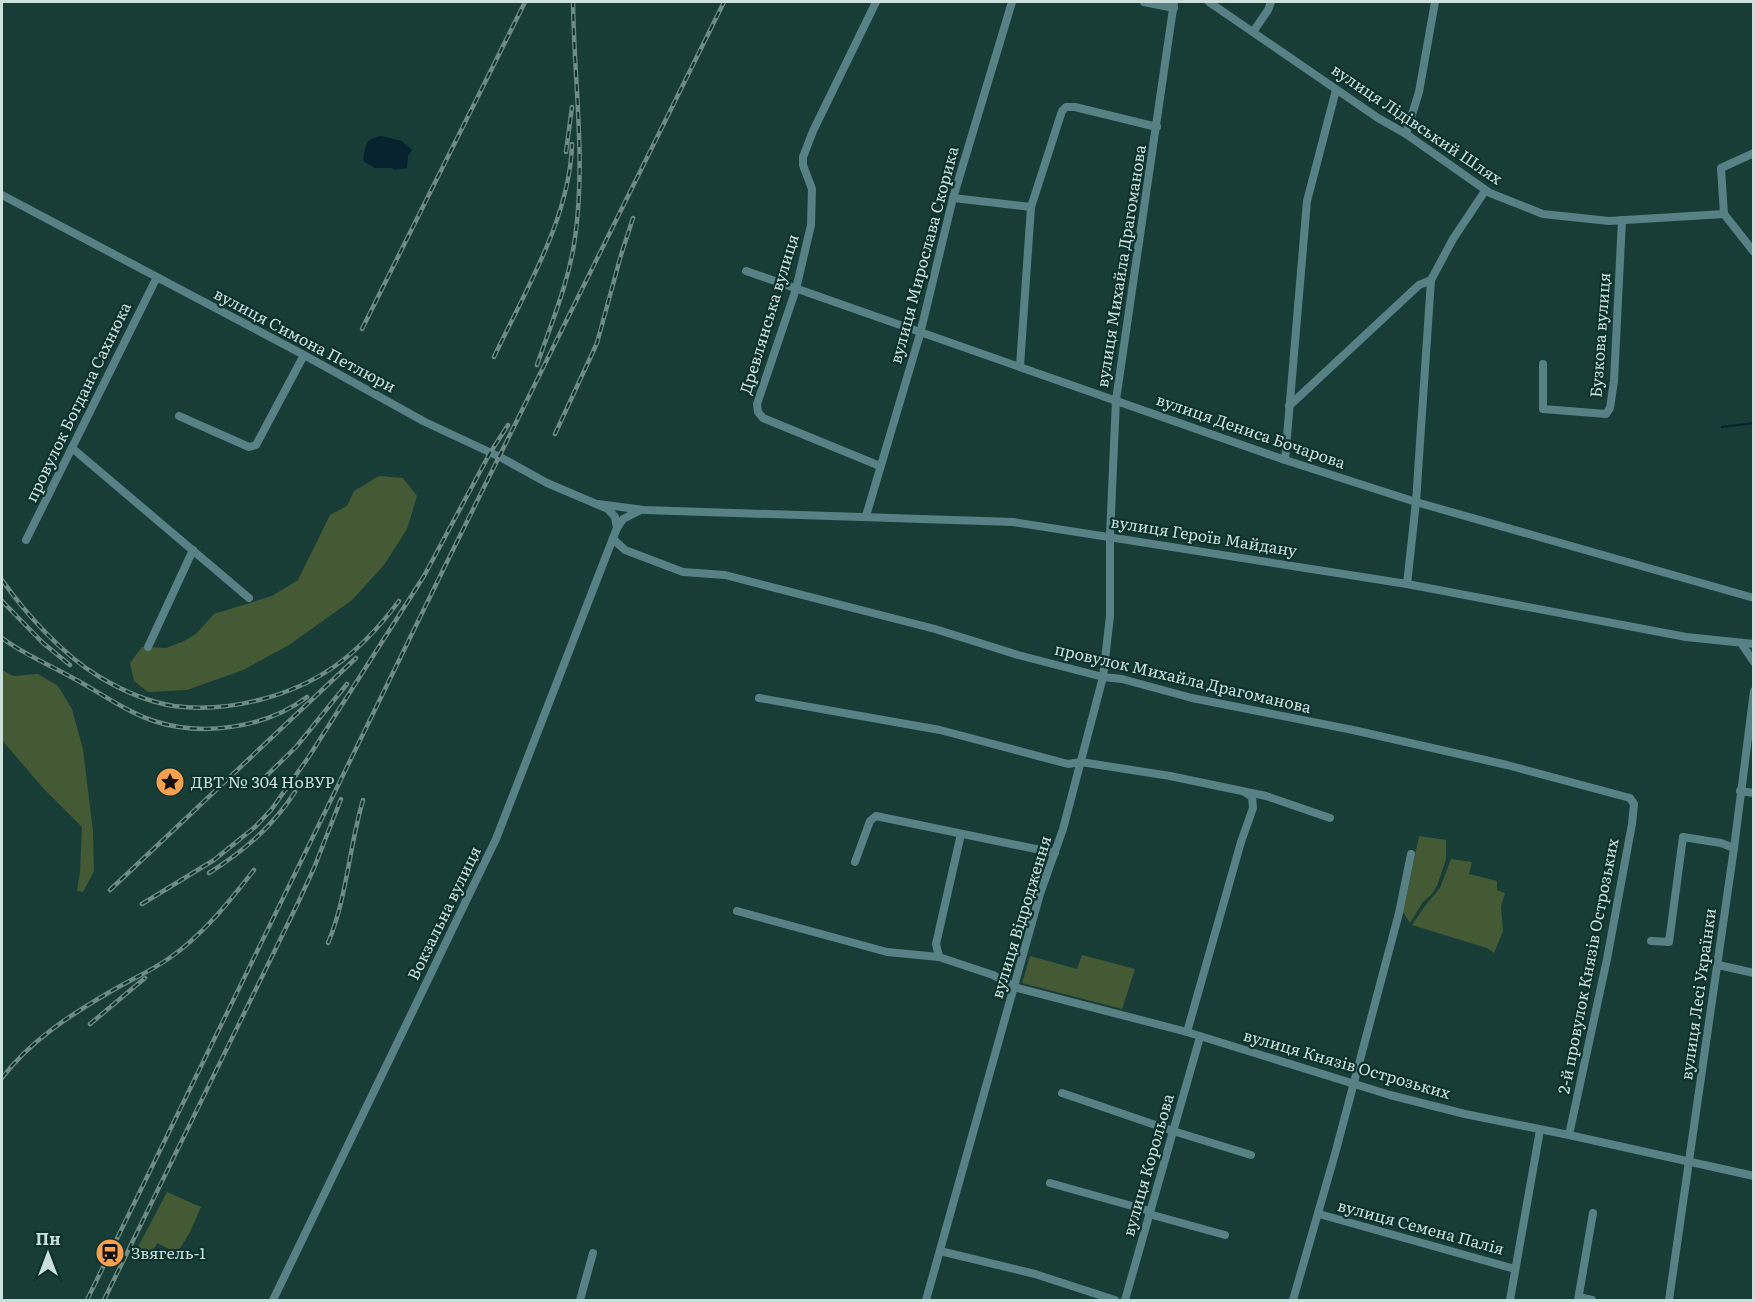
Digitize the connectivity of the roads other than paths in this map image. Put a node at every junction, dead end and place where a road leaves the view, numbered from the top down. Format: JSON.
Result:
{"nodes":[{"id":1,"x":876,"y":2,"type":"edge"},
{"id":2,"x":1012,"y":2,"type":"edge"},
{"id":3,"x":1144,"y":2,"type":"edge"},
{"id":4,"x":1209,"y":2,"type":"edge"},
{"id":5,"x":1271,"y":2,"type":"edge"},
{"id":6,"x":1435,"y":2,"type":"edge"},
{"id":7,"x":1174,"y":5,"type":"edge"},
{"id":8,"x":1253,"y":32,"type":"junction"},
{"id":9,"x":1336,"y":90,"type":"junction"},
{"id":10,"x":1157,"y":128,"type":"junction"},
{"id":11,"x":1406,"y":134,"type":"junction"},
{"id":12,"x":1754,"y":153,"type":"edge"},
{"id":13,"x":1485,"y":191,"type":"junction"},
{"id":14,"x":2,"y":195,"type":"edge"},
{"id":15,"x":953,"y":198,"type":"junction"},
{"id":16,"x":1031,"y":207,"type":"junction"},
{"id":17,"x":1724,"y":214,"type":"junction"},
{"id":18,"x":1622,"y":220,"type":"junction"},
{"id":19,"x":1754,"y":252,"type":"edge"},
{"id":20,"x":746,"y":271,"type":"dead end"},
{"id":21,"x":156,"y":278,"type":"junction"},
{"id":22,"x":1431,"y":280,"type":"junction"},
{"id":23,"x":796,"y":289,"type":"junction"},
{"id":24,"x":920,"y":334,"type":"junction"},
{"id":25,"x":304,"y":355,"type":"junction"},
{"id":26,"x":1543,"y":364,"type":"dead end"},
{"id":27,"x":1020,"y":366,"type":"junction"},
{"id":28,"x":1116,"y":400,"type":"junction"},
{"id":29,"x":1289,"y":405,"type":"junction"},
{"id":30,"x":179,"y":416,"type":"dead end"},
{"id":31,"x":72,"y":448,"type":"junction"},
{"id":32,"x":1285,"y":460,"type":"junction"},
{"id":33,"x":880,"y":466,"type":"junction"},
{"id":34,"x":1416,"y":502,"type":"junction"},
{"id":35,"x":598,"y":504,"type":"junction"},
{"id":36,"x":644,"y":510,"type":"junction"},
{"id":37,"x":866,"y":516,"type":"junction"},
{"id":38,"x":617,"y":528,"type":"junction"},
{"id":39,"x":1110,"y":536,"type":"junction"},
{"id":40,"x":613,"y":539,"type":"junction"},
{"id":41,"x":26,"y":540,"type":"dead end"},
{"id":42,"x":193,"y":550,"type":"junction"},
{"id":43,"x":1407,"y":584,"type":"junction"},
{"id":44,"x":249,"y":598,"type":"dead end"},
{"id":45,"x":1754,"y":598,"type":"edge"},
{"id":46,"x":1741,"y":643,"type":"junction"},
{"id":47,"x":1754,"y":644,"type":"edge"},
{"id":48,"x":148,"y":647,"type":"dead end"},
{"id":49,"x":1754,"y":662,"type":"edge"},
{"id":50,"x":1103,"y":677,"type":"junction"},
{"id":51,"x":1754,"y":691,"type":"edge"},
{"id":52,"x":759,"y":698,"type":"dead end"},
{"id":53,"x":1081,"y":762,"type":"junction"},
{"id":54,"x":1740,"y":791,"type":"junction"},
{"id":55,"x":1242,"y":792,"type":"junction"},
{"id":56,"x":1754,"y":793,"type":"edge"},
{"id":57,"x":1634,"y":804,"type":"joint"},
{"id":58,"x":1330,"y":818,"type":"dead end"},
{"id":59,"x":961,"y":834,"type":"junction"},
{"id":60,"x":1734,"y":848,"type":"junction"},
{"id":61,"x":1055,"y":853,"type":"junction"},
{"id":62,"x":1411,"y":854,"type":"dead end"},
{"id":63,"x":855,"y":862,"type":"dead end"},
{"id":64,"x":736,"y":911,"type":"dead end"},
{"id":65,"x":1651,"y":941,"type":"dead end"},
{"id":66,"x":939,"y":957,"type":"junction"},
{"id":67,"x":1718,"y":965,"type":"junction"},
{"id":68,"x":1754,"y":973,"type":"edge"},
{"id":69,"x":1014,"y":987,"type":"junction"},
{"id":70,"x":1187,"y":1032,"type":"junction"},
{"id":71,"x":1200,"y":1037,"type":"junction"},
{"id":72,"x":1353,"y":1084,"type":"junction"},
{"id":73,"x":1062,"y":1092,"type":"dead end"},
{"id":74,"x":1540,"y":1130,"type":"junction"},
{"id":75,"x":1173,"y":1131,"type":"junction"},
{"id":76,"x":1569,"y":1135,"type":"junction"},
{"id":77,"x":1251,"y":1155,"type":"dead end"},
{"id":78,"x":1688,"y":1161,"type":"junction"},
{"id":79,"x":1754,"y":1176,"type":"edge"},
{"id":80,"x":1050,"y":1183,"type":"dead end"},
{"id":81,"x":1150,"y":1213,"type":"junction"},
{"id":82,"x":1593,"y":1213,"type":"dead end"},
{"id":83,"x":1318,"y":1214,"type":"junction"},
{"id":84,"x":1226,"y":1235,"type":"dead end"},
{"id":85,"x":940,"y":1251,"type":"junction"},
{"id":86,"x":593,"y":1253,"type":"dead end"},
{"id":87,"x":1515,"y":1269,"type":"junction"},
{"id":88,"x":1579,"y":1299,"type":"edge"},
{"id":89,"x":273,"y":1300,"type":"edge"},
{"id":90,"x":580,"y":1300,"type":"edge"},
{"id":91,"x":926,"y":1300,"type":"edge"},
{"id":92,"x":1115,"y":1300,"type":"edge"},
{"id":93,"x":1125,"y":1300,"type":"edge"},
{"id":94,"x":1293,"y":1300,"type":"edge"},
{"id":95,"x":1510,"y":1300,"type":"edge"},
{"id":96,"x":1592,"y":1300,"type":"edge"},
{"id":97,"x":1669,"y":1300,"type":"edge"}],
"edges":[{"from":1,"to":23,"type":"street","name":"Древлянська вулиця"},
{"from":2,"to":15,"type":"street","name":"вулиця Мирослава Скорика"},
{"from":3,"to":7,"type":"street"},
{"from":4,"to":8,"type":"street","name":"вулиця Лідівський Шлях"},
{"from":5,"to":8,"type":"street"},
{"from":6,"to":11,"type":"street"},
{"from":7,"to":10,"type":"street","name":"вулиця Михайла Драгоманова"},
{"from":8,"to":9,"type":"street","name":"вулиця Лідівський Шлях"},
{"from":9,"to":11,"type":"street","name":"вулиця Лідівський Шлях"},
{"from":9,"to":29,"type":"street"},
{"from":10,"to":16,"type":"street"},
{"from":10,"to":28,"type":"street","name":"вулиця Михайла Драгоманова"},
{"from":11,"to":13,"type":"street","name":"вулиця Лідівський Шлях"},
{"from":12,"to":17,"type":"street"},
{"from":13,"to":18,"type":"street","name":"вулиця Лідівський Шлях"},
{"from":13,"to":22,"type":"street"},
{"from":14,"to":21,"type":"street","name":"вулиця Симона Петлюри"},
{"from":15,"to":16,"type":"street"},
{"from":15,"to":24,"type":"street","name":"вулиця Мирослава Скорика"},
{"from":16,"to":27,"type":"street"},
{"from":17,"to":18,"type":"street","name":"вулиця Лідівський Шлях"},
{"from":17,"to":19,"type":"street"},
{"from":18,"to":26,"type":"street","name":"Бузкова вулиця"},
{"from":20,"to":23,"type":"street","name":"вулиця Дениса Бочарова"},
{"from":21,"to":25,"type":"street","name":"вулиця Симона Петлюри"},
{"from":21,"to":31,"type":"street","name":"провулок Богдана Сахнюка"},
{"from":22,"to":29,"type":"street"},
{"from":22,"to":34,"type":"street"},
{"from":23,"to":24,"type":"street","name":"вулиця Дениса Бочарова"},
{"from":23,"to":33,"type":"street","name":"Древлянська вулиця"},
{"from":24,"to":27,"type":"street","name":"вулиця Дениса Бочарова"},
{"from":24,"to":33,"type":"street","name":"вулиця Мирослава Скорика"},
{"from":25,"to":30,"type":"street"},
{"from":25,"to":35,"type":"street","name":"вулиця Симона Петлюри"},
{"from":27,"to":28,"type":"street","name":"вулиця Дениса Бочарова"},
{"from":28,"to":32,"type":"street","name":"вулиця Дениса Бочарова"},
{"from":28,"to":39,"type":"street","name":"вулиця Михайла Драгоманова"},
{"from":29,"to":32,"type":"street"},
{"from":31,"to":41,"type":"street","name":"провулок Богдана Сахнюка"},
{"from":31,"to":42,"type":"street"},
{"from":32,"to":34,"type":"street","name":"вулиця Дениса Бочарова"},
{"from":33,"to":37,"type":"street","name":"вулиця Мирослава Скорика"},
{"from":34,"to":43,"type":"street"},
{"from":34,"to":45,"type":"street","name":"вулиця Дениса Бочарова"},
{"from":35,"to":36,"type":"street","name":"вулиця Героїв Майдану"},
{"from":35,"to":38,"type":"street"},
{"from":36,"to":37,"type":"street","name":"вулиця Героїв Майдану"},
{"from":36,"to":38,"type":"street"},
{"from":37,"to":39,"type":"street","name":"вулиця Героїв Майдану"},
{"from":38,"to":40,"type":"street","name":"Вокзальна вулиця"},
{"from":39,"to":43,"type":"street","name":"вулиця Героїв Майдану"},
{"from":39,"to":50,"type":"street","name":"вулиця Відродження"},
{"from":40,"to":50,"type":"street","name":"провулок Михайла Драгоманова"},
{"from":40,"to":89,"type":"street","name":"Вокзальна вулиця"},
{"from":42,"to":44,"type":"street"},
{"from":42,"to":48,"type":"street"},
{"from":43,"to":46,"type":"street","name":"вулиця Героїв Майдану"},
{"from":46,"to":47,"type":"street","name":"вулиця Героїв Майдану"},
{"from":46,"to":49,"type":"street"},
{"from":50,"to":53,"type":"street","name":"вулиця Відродження"},
{"from":50,"to":57,"type":"street","name":"провулок Михайла Драгоманова"},
{"from":51,"to":54,"type":"street","name":"вулиця Лесі Українки"},
{"from":52,"to":53,"type":"street"},
{"from":53,"to":55,"type":"street"},
{"from":53,"to":61,"type":"street","name":"вулиця Відродження"},
{"from":54,"to":56,"type":"street"},
{"from":54,"to":60,"type":"street","name":"вулиця Лесі Українки"},
{"from":55,"to":58,"type":"street"},
{"from":55,"to":70,"type":"street"},
{"from":57,"to":76,"type":"street","name":"2-й провулок Князів Острозьких"},
{"from":59,"to":61,"type":"street"},
{"from":59,"to":63,"type":"street"},
{"from":59,"to":66,"type":"street"},
{"from":60,"to":65,"type":"street"},
{"from":60,"to":67,"type":"street","name":"вулиця Лесі Українки"},
{"from":61,"to":69,"type":"street","name":"вулиця Відродження"},
{"from":62,"to":72,"type":"street"},
{"from":64,"to":66,"type":"street","name":"вулиця Князів Острозьких"},
{"from":66,"to":69,"type":"street","name":"вулиця Князів Острозьких"},
{"from":67,"to":68,"type":"street"},
{"from":67,"to":78,"type":"street","name":"вулиця Лесі Українки"},
{"from":69,"to":70,"type":"street","name":"вулиця Князів Острозьких"},
{"from":69,"to":85,"type":"street","name":"вулиця Відродження"},
{"from":70,"to":71,"type":"street","name":"вулиця Князів Острозьких"},
{"from":71,"to":72,"type":"street","name":"вулиця Князів Острозьких"},
{"from":71,"to":75,"type":"street","name":"вулиця Корольова"},
{"from":72,"to":74,"type":"street","name":"вулиця Князів Острозьких"},
{"from":72,"to":83,"type":"street"},
{"from":73,"to":75,"type":"street"},
{"from":74,"to":76,"type":"street","name":"вулиця Князів Острозьких"},
{"from":74,"to":87,"type":"street"},
{"from":75,"to":77,"type":"street"},
{"from":75,"to":81,"type":"street","name":"вулиця Корольова"},
{"from":76,"to":78,"type":"street","name":"вулиця Князів Острозьких"},
{"from":78,"to":79,"type":"street","name":"вулиця Князів Острозьких"},
{"from":78,"to":97,"type":"street","name":"вулиця Лесі Українки"},
{"from":80,"to":81,"type":"street"},
{"from":81,"to":84,"type":"street"},
{"from":81,"to":93,"type":"street","name":"вулиця Корольова"},
{"from":82,"to":88,"type":"street"},
{"from":83,"to":87,"type":"street","name":"вулиця Семена Палія"},
{"from":83,"to":94,"type":"street"},
{"from":85,"to":91,"type":"street","name":"вулиця Відродження"},
{"from":85,"to":92,"type":"street"},
{"from":86,"to":90,"type":"street"},
{"from":87,"to":95,"type":"street"},
{"from":88,"to":96,"type":"street"}]}
